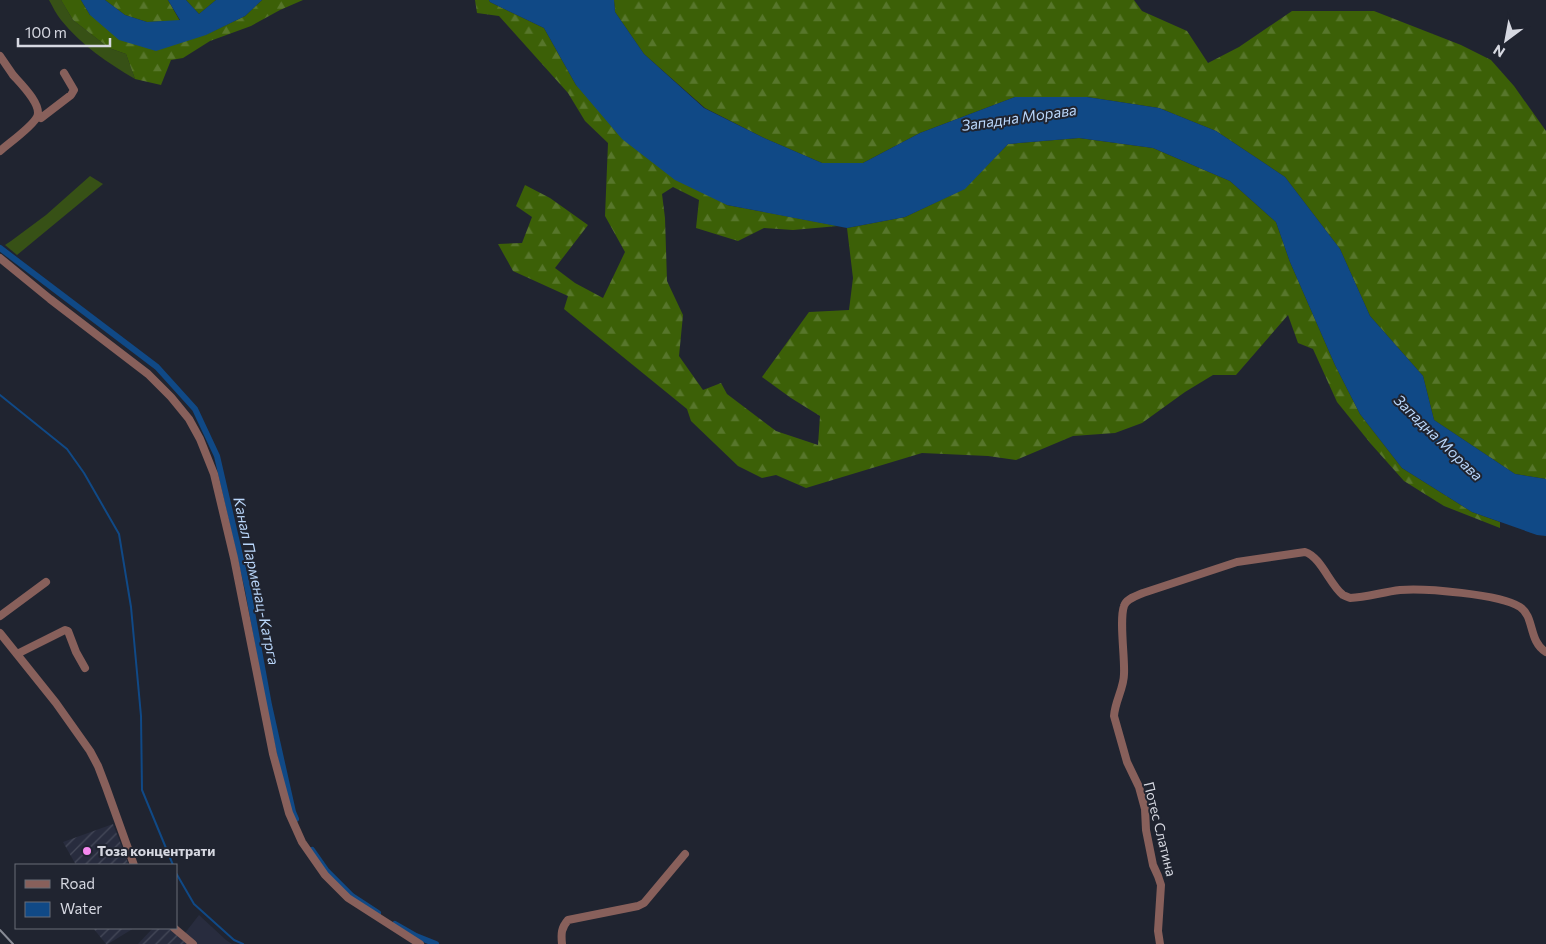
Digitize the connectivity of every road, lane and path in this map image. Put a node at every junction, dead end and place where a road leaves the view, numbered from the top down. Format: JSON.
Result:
{"nodes":[{"id":1,"x":0,"y":56,"type":"edge"},
{"id":2,"x":64,"y":72,"type":"dead end"},
{"id":3,"x":41,"y":118,"type":"dead end"},
{"id":4,"x":0,"y":151,"type":"edge"},
{"id":5,"x":0,"y":258,"type":"edge"},
{"id":6,"x":46,"y":582,"type":"dead end"},
{"id":7,"x":0,"y":616,"type":"edge"},
{"id":8,"x":0,"y":634,"type":"edge"},
{"id":9,"x":1546,"y":652,"type":"edge"},
{"id":10,"x":17,"y":654,"type":"junction"},
{"id":11,"x":84,"y":668,"type":"dead end"},
{"id":12,"x":685,"y":854,"type":"dead end"},
{"id":13,"x":134,"y":864,"type":"edge"},
{"id":14,"x":175,"y":929,"type":"edge"},
{"id":15,"x":562,"y":943,"type":"edge"},
{"id":16,"x":193,"y":944,"type":"edge"},
{"id":17,"x":420,"y":944,"type":"edge"},
{"id":18,"x":1160,"y":944,"type":"edge"}],
"edges":[{"from":1,"to":4,"type":"street"},
{"from":2,"to":3,"type":"street"},
{"from":5,"to":17,"type":"street"},
{"from":6,"to":7,"type":"street"},
{"from":8,"to":10,"type":"street"},
{"from":9,"to":18,"type":"street","name":"Потес Слатина"},
{"from":10,"to":11,"type":"street"},
{"from":10,"to":13,"type":"street"},
{"from":12,"to":15,"type":"street"},
{"from":14,"to":16,"type":"street"}]}
